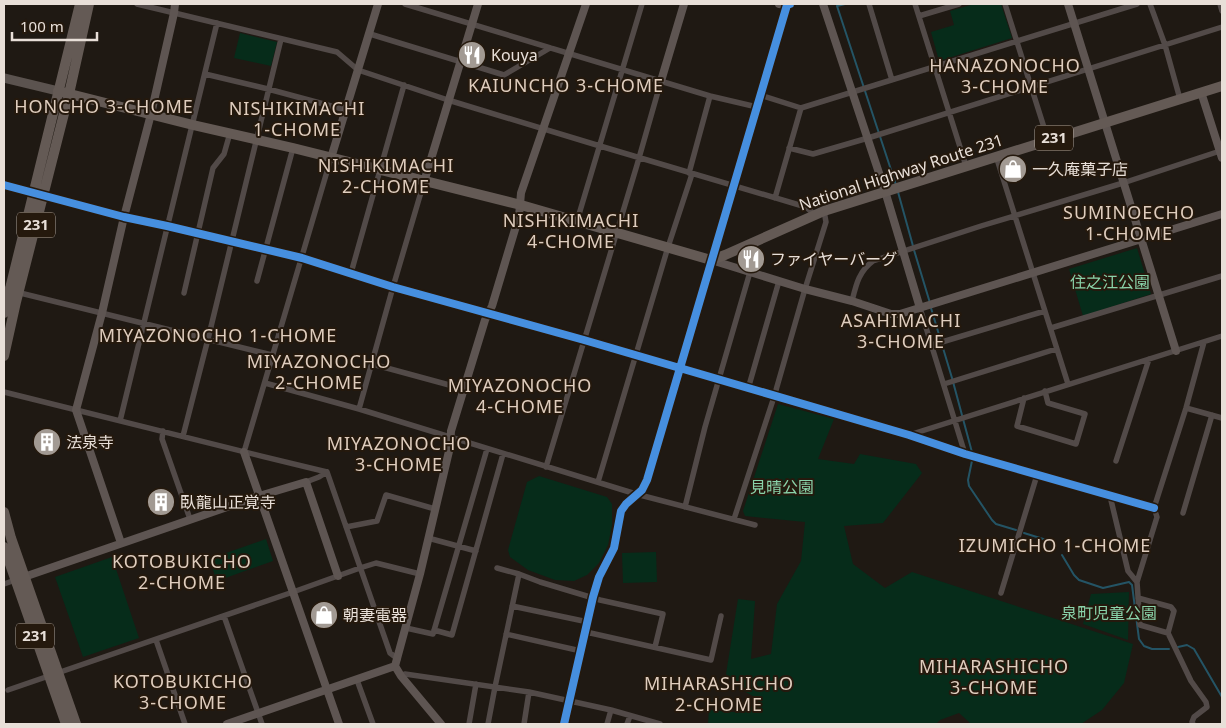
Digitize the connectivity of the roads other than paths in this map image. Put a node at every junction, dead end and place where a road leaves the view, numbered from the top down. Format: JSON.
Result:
{"nodes":[{"id":1,"x":80,"y":4,"type":"edge"},
{"id":2,"x":89,"y":4,"type":"edge"},
{"id":3,"x":137,"y":4,"type":"edge"},
{"id":4,"x":175,"y":4,"type":"edge"},
{"id":5,"x":378,"y":4,"type":"edge"},
{"id":6,"x":405,"y":4,"type":"edge"},
{"id":7,"x":478,"y":4,"type":"edge"},
{"id":8,"x":586,"y":4,"type":"edge"},
{"id":9,"x":642,"y":4,"type":"edge"},
{"id":10,"x":684,"y":4,"type":"edge"},
{"id":11,"x":785,"y":4,"type":"edge"},
{"id":12,"x":823,"y":4,"type":"edge"},
{"id":13,"x":869,"y":4,"type":"edge"},
{"id":14,"x":914,"y":4,"type":"edge"},
{"id":15,"x":959,"y":4,"type":"edge"},
{"id":16,"x":1005,"y":4,"type":"edge"},
{"id":17,"x":1068,"y":4,"type":"edge"},
{"id":18,"x":1137,"y":4,"type":"edge"},
{"id":19,"x":1150,"y":4,"type":"edge"},
{"id":20,"x":1220,"y":4,"type":"edge"},
{"id":21,"x":1222,"y":11,"type":"edge"},
{"id":22,"x":174,"y":13,"type":"junction"},
{"id":23,"x":918,"y":16,"type":"junction"},
{"id":24,"x":217,"y":23,"type":"junction"},
{"id":25,"x":472,"y":24,"type":"junction"},
{"id":26,"x":1074,"y":24,"type":"junction"},
{"id":27,"x":1222,"y":27,"type":"edge"},
{"id":28,"x":370,"y":34,"type":"junction"},
{"id":29,"x":281,"y":39,"type":"junction"},
{"id":30,"x":1017,"y":41,"type":"junction"},
{"id":31,"x":1165,"y":45,"type":"junction"},
{"id":32,"x":550,"y":48,"type":"junction"},
{"id":33,"x":568,"y":54,"type":"junction"},
{"id":34,"x":460,"y":62,"type":"junction"},
{"id":35,"x":934,"y":67,"type":"junction"},
{"id":36,"x":623,"y":69,"type":"junction"},
{"id":37,"x":1088,"y":69,"type":"junction"},
{"id":38,"x":358,"y":70,"type":"junction"},
{"id":39,"x":205,"y":74,"type":"junction"},
{"id":40,"x":4,"y":78,"type":"edge"},
{"id":41,"x":892,"y":80,"type":"junction"},
{"id":42,"x":661,"y":81,"type":"junction"},
{"id":43,"x":404,"y":85,"type":"junction"},
{"id":44,"x":1222,"y":86,"type":"edge"},
{"id":45,"x":1031,"y":87,"type":"junction"},
{"id":46,"x":268,"y":89,"type":"junction"},
{"id":47,"x":64,"y":92,"type":"junction"},
{"id":48,"x":852,"y":92,"type":"junction"},
{"id":49,"x":1201,"y":92,"type":"junction"},
{"id":50,"x":710,"y":96,"type":"junction"},
{"id":51,"x":760,"y":96,"type":"junction"},
{"id":52,"x":1180,"y":99,"type":"junction"},
{"id":53,"x":448,"y":100,"type":"junction"},
{"id":54,"x":757,"y":107,"type":"junction"},
{"id":55,"x":801,"y":108,"type":"junction"},
{"id":56,"x":346,"y":110,"type":"junction"},
{"id":57,"x":949,"y":112,"type":"junction"},
{"id":58,"x":151,"y":114,"type":"junction"},
{"id":59,"x":1104,"y":123,"type":"junction"},
{"id":60,"x":193,"y":125,"type":"junction"},
{"id":61,"x":543,"y":129,"type":"junction"},
{"id":62,"x":230,"y":133,"type":"junction"},
{"id":63,"x":868,"y":138,"type":"junction"},
{"id":64,"x":256,"y":140,"type":"junction"},
{"id":65,"x":1048,"y":140,"type":"junction"},
{"id":66,"x":600,"y":146,"type":"junction"},
{"id":67,"x":293,"y":148,"type":"junction"},
{"id":68,"x":789,"y":148,"type":"junction"},
{"id":69,"x":1221,"y":155,"type":"edge"},
{"id":70,"x":996,"y":156,"type":"junction"},
{"id":71,"x":331,"y":158,"type":"junction"},
{"id":72,"x":639,"y":158,"type":"junction"},
{"id":73,"x":966,"y":166,"type":"junction"},
{"id":74,"x":381,"y":171,"type":"junction"},
{"id":75,"x":690,"y":173,"type":"junction"},
{"id":76,"x":424,"y":182,"type":"junction"},
{"id":77,"x":1124,"y":183,"type":"junction"},
{"id":78,"x":4,"y":185,"type":"edge"},
{"id":79,"x":733,"y":186,"type":"junction"},
{"id":80,"x":885,"y":191,"type":"junction"},
{"id":81,"x":39,"y":194,"type":"junction"},
{"id":82,"x":775,"y":198,"type":"junction"},
{"id":83,"x":521,"y":205,"type":"junction"},
{"id":84,"x":819,"y":213,"type":"junction"},
{"id":85,"x":1222,"y":214,"type":"edge"},
{"id":86,"x":1015,"y":216,"type":"junction"},
{"id":87,"x":124,"y":217,"type":"junction"},
{"id":88,"x":576,"y":221,"type":"junction"},
{"id":89,"x":167,"y":226,"type":"junction"},
{"id":90,"x":617,"y":232,"type":"junction"},
{"id":91,"x":199,"y":234,"type":"junction"},
{"id":92,"x":1140,"y":239,"type":"junction"},
{"id":93,"x":232,"y":242,"type":"junction"},
{"id":94,"x":668,"y":247,"type":"junction"},
{"id":95,"x":265,"y":249,"type":"junction"},
{"id":96,"x":903,"y":250,"type":"junction"},
{"id":97,"x":302,"y":258,"type":"junction"},
{"id":98,"x":711,"y":260,"type":"junction"},
{"id":99,"x":750,"y":272,"type":"junction"},
{"id":100,"x":1033,"y":272,"type":"junction"},
{"id":101,"x":351,"y":274,"type":"junction"},
{"id":102,"x":1222,"y":276,"type":"edge"},
{"id":103,"x":779,"y":280,"type":"junction"},
{"id":104,"x":257,"y":282,"type":"dead end"},
{"id":105,"x":392,"y":287,"type":"junction"},
{"id":106,"x":805,"y":289,"type":"junction"},
{"id":107,"x":10,"y":291,"type":"edge"},
{"id":108,"x":184,"y":293,"type":"dead end"},
{"id":109,"x":1158,"y":296,"type":"junction"},
{"id":110,"x":852,"y":301,"type":"junction"},
{"id":111,"x":920,"y":308,"type":"junction"},
{"id":112,"x":1045,"y":311,"type":"junction"},
{"id":113,"x":4,"y":313,"type":"edge"},
{"id":114,"x":102,"y":313,"type":"junction"},
{"id":115,"x":488,"y":313,"type":"junction"},
{"id":116,"x":143,"y":323,"type":"junction"},
{"id":117,"x":1051,"y":328,"type":"junction"},
{"id":118,"x":1222,"y":336,"type":"edge"},
{"id":119,"x":208,"y":339,"type":"junction"},
{"id":120,"x":584,"y":340,"type":"junction"},
{"id":121,"x":1204,"y":342,"type":"junction"},
{"id":122,"x":932,"y":345,"type":"junction"},
{"id":123,"x":1056,"y":349,"type":"junction"},
{"id":124,"x":1176,"y":351,"type":"junction"},
{"id":125,"x":272,"y":355,"type":"junction"},
{"id":126,"x":4,"y":356,"type":"edge"},
{"id":127,"x":636,"y":356,"type":"junction"},
{"id":128,"x":1149,"y":359,"type":"junction"},
{"id":129,"x":372,"y":364,"type":"junction"},
{"id":130,"x":679,"y":368,"type":"junction"},
{"id":131,"x":719,"y":380,"type":"junction"},
{"id":132,"x":265,"y":383,"type":"junction"},
{"id":133,"x":944,"y":384,"type":"junction"},
{"id":134,"x":1068,"y":384,"type":"junction"},
{"id":135,"x":748,"y":388,"type":"junction"},
{"id":136,"x":464,"y":389,"type":"junction"},
{"id":137,"x":4,"y":392,"type":"edge"},
{"id":138,"x":1045,"y":392,"type":"junction"},
{"id":139,"x":774,"y":397,"type":"junction"},
{"id":140,"x":1024,"y":398,"type":"junction"},
{"id":141,"x":360,"y":408,"type":"junction"},
{"id":142,"x":1186,"y":408,"type":"junction"},
{"id":143,"x":76,"y":410,"type":"junction"},
{"id":144,"x":1212,"y":415,"type":"junction"},
{"id":145,"x":1222,"y":418,"type":"edge"},
{"id":146,"x":120,"y":421,"type":"junction"},
{"id":147,"x":955,"y":421,"type":"junction"},
{"id":148,"x":163,"y":431,"type":"junction"},
{"id":149,"x":908,"y":435,"type":"junction"},
{"id":150,"x":183,"y":436,"type":"junction"},
{"id":151,"x":451,"y":438,"type":"junction"},
{"id":152,"x":487,"y":449,"type":"junction"},
{"id":153,"x":244,"y":452,"type":"junction"},
{"id":154,"x":503,"y":454,"type":"junction"},
{"id":155,"x":966,"y":454,"type":"junction"},
{"id":156,"x":1116,"y":461,"type":"dead end"},
{"id":157,"x":546,"y":467,"type":"junction"},
{"id":158,"x":327,"y":472,"type":"junction"},
{"id":159,"x":1037,"y":475,"type":"junction"},
{"id":160,"x":306,"y":482,"type":"junction"},
{"id":161,"x":598,"y":482,"type":"junction"},
{"id":162,"x":636,"y":494,"type":"junction"},
{"id":163,"x":259,"y":496,"type":"junction"},
{"id":164,"x":1110,"y":496,"type":"junction"},
{"id":165,"x":685,"y":507,"type":"junction"},
{"id":166,"x":1154,"y":508,"type":"junction"},
{"id":167,"x":435,"y":509,"type":"junction"},
{"id":168,"x":4,"y":512,"type":"edge"},
{"id":169,"x":1183,"y":513,"type":"dead end"},
{"id":170,"x":190,"y":519,"type":"junction"},
{"id":171,"x":734,"y":520,"type":"junction"},
{"id":172,"x":755,"y":525,"type":"dead end"},
{"id":173,"x":346,"y":528,"type":"junction"},
{"id":174,"x":428,"y":538,"type":"junction"},
{"id":175,"x":121,"y":543,"type":"junction"},
{"id":176,"x":459,"y":546,"type":"junction"},
{"id":177,"x":4,"y":547,"type":"edge"},
{"id":178,"x":476,"y":551,"type":"junction"},
{"id":179,"x":360,"y":568,"type":"junction"},
{"id":180,"x":497,"y":568,"type":"dead end"},
{"id":181,"x":420,"y":574,"type":"junction"},
{"id":182,"x":519,"y":574,"type":"junction"},
{"id":183,"x":338,"y":576,"type":"junction"},
{"id":184,"x":20,"y":578,"type":"junction"},
{"id":185,"x":1137,"y":582,"type":"junction"},
{"id":186,"x":4,"y":584,"type":"edge"},
{"id":187,"x":293,"y":592,"type":"junction"},
{"id":188,"x":1001,"y":593,"type":"dead end"},
{"id":189,"x":593,"y":597,"type":"junction"},
{"id":190,"x":1138,"y":598,"type":"junction"},
{"id":191,"x":512,"y":606,"type":"junction"},
{"id":192,"x":224,"y":616,"type":"junction"},
{"id":193,"x":721,"y":616,"type":"dead end"},
{"id":194,"x":588,"y":622,"type":"junction"},
{"id":195,"x":406,"y":628,"type":"junction"},
{"id":196,"x":434,"y":630,"type":"junction"},
{"id":197,"x":586,"y":632,"type":"junction"},
{"id":198,"x":1168,"y":633,"type":"junction"},
{"id":199,"x":506,"y":634,"type":"junction"},
{"id":200,"x":156,"y":640,"type":"junction"},
{"id":201,"x":655,"y":647,"type":"junction"},
{"id":202,"x":580,"y":651,"type":"junction"},
{"id":203,"x":397,"y":663,"type":"junction"},
{"id":204,"x":54,"y":675,"type":"junction"},
{"id":205,"x":401,"y":676,"type":"junction"},
{"id":206,"x":357,"y":680,"type":"junction"},
{"id":207,"x":476,"y":684,"type":"junction"},
{"id":208,"x":495,"y":687,"type":"junction"},
{"id":209,"x":8,"y":690,"type":"dead end"},
{"id":210,"x":327,"y":690,"type":"junction"},
{"id":211,"x":529,"y":692,"type":"junction"},
{"id":212,"x":570,"y":701,"type":"junction"},
{"id":213,"x":611,"y":710,"type":"junction"},
{"id":214,"x":258,"y":714,"type":"junction"},
{"id":215,"x":630,"y":716,"type":"junction"},
{"id":216,"x":373,"y":723,"type":"edge"},
{"id":217,"x":66,"y":724,"type":"edge"},
{"id":218,"x":76,"y":724,"type":"edge"},
{"id":219,"x":185,"y":724,"type":"edge"},
{"id":220,"x":227,"y":724,"type":"edge"},
{"id":221,"x":262,"y":724,"type":"edge"},
{"id":222,"x":339,"y":724,"type":"edge"},
{"id":223,"x":365,"y":724,"type":"edge"},
{"id":224,"x":441,"y":724,"type":"edge"},
{"id":225,"x":469,"y":724,"type":"edge"},
{"id":226,"x":488,"y":724,"type":"edge"},
{"id":227,"x":524,"y":724,"type":"edge"},
{"id":228,"x":564,"y":724,"type":"edge"},
{"id":229,"x":607,"y":724,"type":"edge"},
{"id":230,"x":627,"y":724,"type":"edge"},
{"id":231,"x":660,"y":724,"type":"edge"},
{"id":232,"x":1193,"y":724,"type":"edge"}],
"edges":[{"from":1,"to":47,"type":"highway","number":"231"},
{"from":2,"to":47,"type":"highway","number":"231"},
{"from":3,"to":22,"type":"street"},
{"from":4,"to":22,"type":"street"},
{"from":5,"to":28,"type":"street"},
{"from":6,"to":25,"type":"street"},
{"from":7,"to":25,"type":"street"},
{"from":8,"to":33,"type":"street"},
{"from":9,"to":36,"type":"street"},
{"from":10,"to":42,"type":"street"},
{"from":11,"to":51,"type":"street"},
{"from":12,"to":48,"type":"street"},
{"from":13,"to":41,"type":"street"},
{"from":14,"to":23,"type":"street"},
{"from":15,"to":23,"type":"street"},
{"from":16,"to":30,"type":"street"},
{"from":17,"to":26,"type":"street"},
{"from":18,"to":26,"type":"street"},
{"from":19,"to":31,"type":"street"},
{"from":20,"to":21,"type":"street"},
{"from":22,"to":24,"type":"street"},
{"from":22,"to":58,"type":"street"},
{"from":23,"to":35,"type":"street"},
{"from":24,"to":29,"type":"street"},
{"from":24,"to":39,"type":"street"},
{"from":25,"to":32,"type":"street"},
{"from":25,"to":34,"type":"street"},
{"from":26,"to":30,"type":"street"},
{"from":26,"to":37,"type":"street"},
{"from":27,"to":31,"type":"street"},
{"from":28,"to":34,"type":"street"},
{"from":28,"to":38,"type":"street"},
{"from":29,"to":38,"type":"street"},
{"from":29,"to":46,"type":"street"},
{"from":30,"to":35,"type":"street"},
{"from":30,"to":45,"type":"street"},
{"from":31,"to":37,"type":"street"},
{"from":31,"to":52,"type":"street"},
{"from":32,"to":33,"type":"street"},
{"from":32,"to":34,"type":"street"},
{"from":33,"to":36,"type":"street"},
{"from":33,"to":61,"type":"street"},
{"from":34,"to":53,"type":"street"},
{"from":35,"to":41,"type":"street"},
{"from":35,"to":57,"type":"street"},
{"from":36,"to":42,"type":"street"},
{"from":36,"to":66,"type":"street"},
{"from":37,"to":45,"type":"street"},
{"from":37,"to":59,"type":"street"},
{"from":38,"to":43,"type":"street"},
{"from":38,"to":56,"type":"street"},
{"from":39,"to":46,"type":"street"},
{"from":39,"to":60,"type":"street"},
{"from":40,"to":47,"type":"main road"},
{"from":41,"to":48,"type":"street"},
{"from":42,"to":50,"type":"street"},
{"from":42,"to":72,"type":"street"},
{"from":43,"to":53,"type":"street"},
{"from":43,"to":74,"type":"street"},
{"from":44,"to":49,"type":"highway","name":"National Highway Route 231","number":"231"},
{"from":45,"to":57,"type":"street"},
{"from":45,"to":65,"type":"street"},
{"from":46,"to":56,"type":"street"},
{"from":46,"to":64,"type":"street"},
{"from":47,"to":58,"type":"highway"},
{"from":47,"to":81,"type":"highway","number":"231"},
{"from":48,"to":55,"type":"street"},
{"from":48,"to":63,"type":"street"},
{"from":49,"to":52,"type":"highway","name":"National Highway Route 231","number":"231"},
{"from":49,"to":69,"type":"street"},
{"from":50,"to":54,"type":"street"},
{"from":50,"to":75,"type":"street"},
{"from":51,"to":54,"type":"street"},
{"from":51,"to":55,"type":"street"},
{"from":52,"to":59,"type":"highway","name":"National Highway Route 231","number":"231"},
{"from":53,"to":61,"type":"street"},
{"from":53,"to":76,"type":"street"},
{"from":54,"to":79,"type":"street"},
{"from":55,"to":68,"type":"street"},
{"from":56,"to":71,"type":"street"},
{"from":57,"to":63,"type":"street"},
{"from":57,"to":73,"type":"street"},
{"from":58,"to":60,"type":"highway"},
{"from":58,"to":87,"type":"street"},
{"from":59,"to":65,"type":"highway","name":"National Highway Route 231","number":"231"},
{"from":59,"to":77,"type":"street"},
{"from":60,"to":62,"type":"highway"},
{"from":60,"to":89,"type":"street"},
{"from":61,"to":66,"type":"street"},
{"from":61,"to":83,"type":"street"},
{"from":62,"to":64,"type":"highway"},
{"from":62,"to":91,"type":"street"},
{"from":63,"to":68,"type":"street"},
{"from":63,"to":80,"type":"street"},
{"from":64,"to":67,"type":"highway"},
{"from":64,"to":93,"type":"street"},
{"from":65,"to":70,"type":"highway","name":"National Highway Route 231","number":"231"},
{"from":66,"to":72,"type":"street"},
{"from":66,"to":88,"type":"street"},
{"from":67,"to":71,"type":"highway"},
{"from":67,"to":95,"type":"street"},
{"from":68,"to":82,"type":"street"},
{"from":69,"to":77,"type":"street"},
{"from":70,"to":73,"type":"highway","name":"National Highway Route 231","number":"231"},
{"from":70,"to":86,"type":"street"},
{"from":71,"to":74,"type":"highway"},
{"from":71,"to":97,"type":"street"},
{"from":72,"to":75,"type":"street"},
{"from":72,"to":90,"type":"street"},
{"from":73,"to":80,"type":"highway","name":"National Highway Route 231","number":"231"},
{"from":74,"to":76,"type":"highway"},
{"from":74,"to":101,"type":"street"},
{"from":75,"to":79,"type":"street"},
{"from":75,"to":94,"type":"street"},
{"from":76,"to":83,"type":"highway"},
{"from":76,"to":105,"type":"street"},
{"from":77,"to":86,"type":"street"},
{"from":77,"to":92,"type":"street"},
{"from":78,"to":81,"type":"street"},
{"from":79,"to":82,"type":"street"},
{"from":79,"to":98,"type":"street"},
{"from":80,"to":84,"type":"highway","name":"National Highway Route 231","number":"231"},
{"from":80,"to":96,"type":"street"},
{"from":81,"to":87,"type":"street"},
{"from":81,"to":107,"type":"highway","number":"231"},
{"from":82,"to":84,"type":"street"},
{"from":83,"to":88,"type":"highway"},
{"from":83,"to":115,"type":"street"},
{"from":84,"to":98,"type":"highway","name":"National Highway Route 231","number":"231"},
{"from":84,"to":106,"type":"street"},
{"from":85,"to":92,"type":"street"},
{"from":86,"to":96,"type":"street"},
{"from":86,"to":100,"type":"street"},
{"from":87,"to":89,"type":"street"},
{"from":87,"to":114,"type":"street"},
{"from":88,"to":90,"type":"highway"},
{"from":89,"to":91,"type":"street"},
{"from":89,"to":116,"type":"street"},
{"from":90,"to":94,"type":"highway"},
{"from":90,"to":120,"type":"street"},
{"from":91,"to":93,"type":"street"},
{"from":91,"to":108,"type":"street"},
{"from":92,"to":100,"type":"street"},
{"from":92,"to":109,"type":"street"},
{"from":93,"to":95,"type":"street"},
{"from":93,"to":119,"type":"street"},
{"from":94,"to":98,"type":"highway"},
{"from":94,"to":127,"type":"street"},
{"from":95,"to":97,"type":"street"},
{"from":95,"to":104,"type":"street"},
{"from":96,"to":110,"type":"street"},
{"from":96,"to":111,"type":"street"},
{"from":97,"to":101,"type":"street"},
{"from":97,"to":125,"type":"street"},
{"from":98,"to":99,"type":"street"},
{"from":98,"to":130,"type":"street"},
{"from":99,"to":103,"type":"street"},
{"from":99,"to":131,"type":"street"},
{"from":100,"to":111,"type":"street"},
{"from":100,"to":112,"type":"street"},
{"from":101,"to":105,"type":"street"},
{"from":102,"to":109,"type":"street"},
{"from":103,"to":106,"type":"street"},
{"from":103,"to":135,"type":"street"},
{"from":105,"to":115,"type":"street"},
{"from":105,"to":129,"type":"street"},
{"from":106,"to":110,"type":"street"},
{"from":106,"to":139,"type":"street"},
{"from":107,"to":113,"type":"highway","number":"231"},
{"from":107,"to":114,"type":"street"},
{"from":107,"to":126,"type":"highway","number":"231"},
{"from":109,"to":117,"type":"street"},
{"from":109,"to":124,"type":"street"},
{"from":110,"to":111,"type":"street"},
{"from":111,"to":122,"type":"street"},
{"from":112,"to":117,"type":"street"},
{"from":112,"to":122,"type":"street"},
{"from":114,"to":116,"type":"street"},
{"from":114,"to":143,"type":"street"},
{"from":115,"to":120,"type":"street"},
{"from":115,"to":136,"type":"street"},
{"from":116,"to":119,"type":"street"},
{"from":116,"to":146,"type":"street"},
{"from":117,"to":123,"type":"street"},
{"from":118,"to":121,"type":"street"},
{"from":119,"to":125,"type":"street"},
{"from":119,"to":150,"type":"street"},
{"from":120,"to":127,"type":"street"},
{"from":120,"to":157,"type":"street"},
{"from":121,"to":124,"type":"street"},
{"from":121,"to":142,"type":"street"},
{"from":122,"to":133,"type":"street"},
{"from":123,"to":133,"type":"street"},
{"from":123,"to":134,"type":"street"},
{"from":124,"to":128,"type":"street"},
{"from":125,"to":132,"type":"street"},
{"from":127,"to":130,"type":"street"},
{"from":127,"to":161,"type":"street"},
{"from":128,"to":134,"type":"street"},
{"from":128,"to":156,"type":"street"},
{"from":129,"to":136,"type":"street"},
{"from":129,"to":141,"type":"street"},
{"from":130,"to":131,"type":"street"},
{"from":130,"to":162,"type":"street"},
{"from":131,"to":135,"type":"street"},
{"from":131,"to":165,"type":"street"},
{"from":132,"to":141,"type":"street"},
{"from":132,"to":153,"type":"street"},
{"from":133,"to":147,"type":"street"},
{"from":134,"to":138,"type":"street"},
{"from":135,"to":139,"type":"street"},
{"from":136,"to":151,"type":"street"},
{"from":137,"to":143,"type":"street"},
{"from":138,"to":140,"type":"street"},
{"from":138,"to":140,"type":"street"},
{"from":139,"to":149,"type":"street"},
{"from":139,"to":171,"type":"street"},
{"from":140,"to":147,"type":"street"},
{"from":141,"to":151,"type":"street"},
{"from":142,"to":144,"type":"street"},
{"from":142,"to":166,"type":"street"},
{"from":143,"to":146,"type":"street"},
{"from":143,"to":175,"type":"street"},
{"from":144,"to":145,"type":"street"},
{"from":144,"to":169,"type":"street"},
{"from":146,"to":148,"type":"street"},
{"from":147,"to":149,"type":"street"},
{"from":147,"to":155,"type":"street"},
{"from":148,"to":150,"type":"street"},
{"from":148,"to":170,"type":"street"},
{"from":149,"to":155,"type":"street"},
{"from":150,"to":153,"type":"street"},
{"from":151,"to":152,"type":"street"},
{"from":151,"to":167,"type":"street"},
{"from":152,"to":154,"type":"street"},
{"from":152,"to":176,"type":"street"},
{"from":153,"to":158,"type":"street"},
{"from":153,"to":163,"type":"street"},
{"from":154,"to":157,"type":"street"},
{"from":154,"to":178,"type":"street"},
{"from":155,"to":159,"type":"street"},
{"from":157,"to":161,"type":"street"},
{"from":158,"to":160,"type":"street"},
{"from":158,"to":173,"type":"street"},
{"from":159,"to":164,"type":"street"},
{"from":159,"to":188,"type":"street"},
{"from":160,"to":163,"type":"street"},
{"from":160,"to":183,"type":"street"},
{"from":161,"to":162,"type":"street"},
{"from":162,"to":165,"type":"street"},
{"from":162,"to":189,"type":"street"},
{"from":163,"to":170,"type":"street"},
{"from":163,"to":187,"type":"street"},
{"from":164,"to":166,"type":"street"},
{"from":164,"to":185,"type":"street"},
{"from":165,"to":171,"type":"street"},
{"from":166,"to":185,"type":"street"},
{"from":167,"to":173,"type":"street"},
{"from":167,"to":174,"type":"street"},
{"from":168,"to":184,"type":"highway","number":"231"},
{"from":170,"to":175,"type":"street"},
{"from":171,"to":172,"type":"street"},
{"from":173,"to":179,"type":"street"},
{"from":174,"to":176,"type":"street"},
{"from":174,"to":181,"type":"street"},
{"from":175,"to":184,"type":"street"},
{"from":176,"to":178,"type":"street"},
{"from":176,"to":196,"type":"street"},
{"from":177,"to":184,"type":"highway","number":"231"},
{"from":178,"to":196,"type":"street"},
{"from":179,"to":181,"type":"street"},
{"from":179,"to":183,"type":"street"},
{"from":179,"to":203,"type":"street"},
{"from":180,"to":182,"type":"street"},
{"from":181,"to":195,"type":"street"},
{"from":182,"to":189,"type":"street"},
{"from":182,"to":191,"type":"street"},
{"from":183,"to":187,"type":"street"},
{"from":184,"to":186,"type":"street"},
{"from":184,"to":204,"type":"highway","number":"231"},
{"from":185,"to":190,"type":"street"},
{"from":187,"to":192,"type":"street"},
{"from":187,"to":210,"type":"street"},
{"from":189,"to":194,"type":"street"},
{"from":189,"to":201,"type":"street"},
{"from":190,"to":198,"type":"street"},
{"from":190,"to":198,"type":"street"},
{"from":191,"to":194,"type":"street"},
{"from":191,"to":199,"type":"street"},
{"from":192,"to":200,"type":"street"},
{"from":192,"to":214,"type":"street"},
{"from":193,"to":201,"type":"street"},
{"from":194,"to":197,"type":"street"},
{"from":195,"to":196,"type":"street"},
{"from":195,"to":203,"type":"street"},
{"from":197,"to":201,"type":"street"},
{"from":197,"to":202,"type":"street"},
{"from":198,"to":232,"type":"street"},
{"from":199,"to":202,"type":"street"},
{"from":199,"to":208,"type":"street"},
{"from":200,"to":204,"type":"street"},
{"from":200,"to":219,"type":"street"},
{"from":202,"to":212,"type":"street"},
{"from":203,"to":205,"type":"street"},
{"from":203,"to":206,"type":"street"},
{"from":204,"to":209,"type":"street"},
{"from":204,"to":217,"type":"highway","number":"231"},
{"from":204,"to":218,"type":"highway","number":"231"},
{"from":205,"to":207,"type":"street"},
{"from":205,"to":224,"type":"street"},
{"from":206,"to":210,"type":"street"},
{"from":206,"to":216,"type":"street"},
{"from":207,"to":208,"type":"street"},
{"from":207,"to":225,"type":"street"},
{"from":208,"to":211,"type":"street"},
{"from":208,"to":226,"type":"street"},
{"from":210,"to":214,"type":"street"},
{"from":210,"to":222,"type":"street"},
{"from":211,"to":212,"type":"street"},
{"from":211,"to":227,"type":"street"},
{"from":212,"to":213,"type":"street"},
{"from":212,"to":228,"type":"street"},
{"from":213,"to":215,"type":"street"},
{"from":213,"to":229,"type":"street"},
{"from":214,"to":220,"type":"street"},
{"from":214,"to":221,"type":"street"},
{"from":215,"to":230,"type":"street"},
{"from":215,"to":231,"type":"street"},
{"from":216,"to":223,"type":"street"}]}
